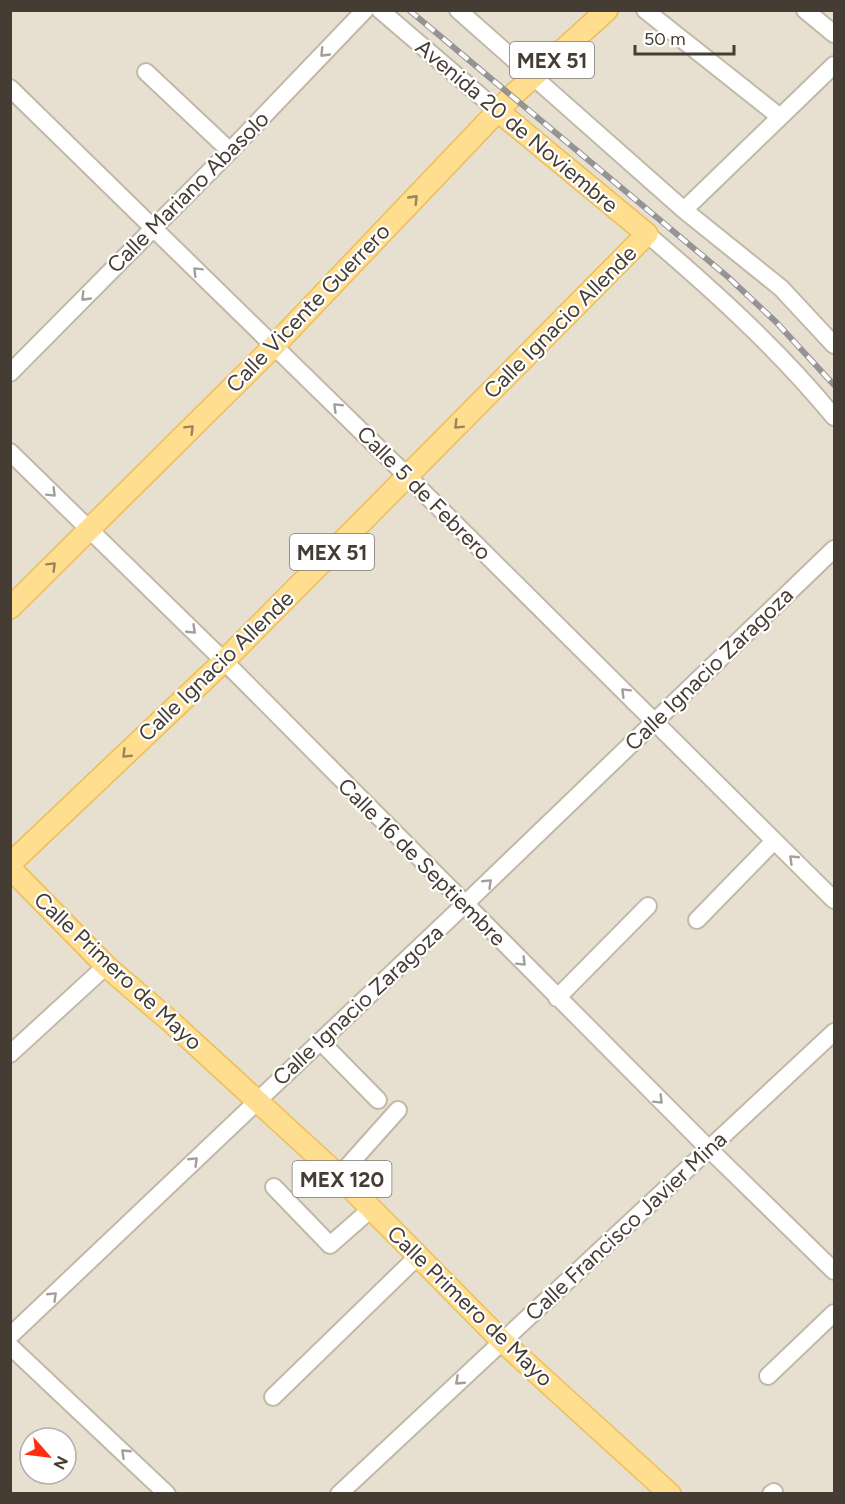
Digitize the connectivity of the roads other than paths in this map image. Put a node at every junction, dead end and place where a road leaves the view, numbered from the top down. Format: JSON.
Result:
{"nodes":[{"id":1,"x":364,"y":10,"type":"edge"},
{"id":2,"x":380,"y":10,"type":"edge"},
{"id":3,"x":458,"y":10,"type":"edge"},
{"id":4,"x":607,"y":10,"type":"edge"},
{"id":5,"x":645,"y":10,"type":"edge"},
{"id":6,"x":805,"y":10,"type":"edge"},
{"id":7,"x":834,"y":34,"type":"edge"},
{"id":8,"x":834,"y":65,"type":"edge"},
{"id":9,"x":146,"y":72,"type":"dead end"},
{"id":10,"x":532,"y":78,"type":"junction"},
{"id":11,"x":10,"y":88,"type":"edge"},
{"id":12,"x":498,"y":111,"type":"junction"},
{"id":13,"x":780,"y":117,"type":"junction"},
{"id":14,"x":230,"y":151,"type":"junction"},
{"id":15,"x":684,"y":210,"type":"junction"},
{"id":16,"x":153,"y":227,"type":"junction"},
{"id":17,"x":647,"y":234,"type":"junction"},
{"id":18,"x":834,"y":345,"type":"edge"},
{"id":19,"x":274,"y":346,"type":"junction"},
{"id":20,"x":11,"y":372,"type":"edge"},
{"id":21,"x":834,"y":417,"type":"edge"},
{"id":22,"x":10,"y":452,"type":"edge"},
{"id":23,"x":407,"y":476,"type":"junction"},
{"id":24,"x":88,"y":529,"type":"junction"},
{"id":25,"x":834,"y":549,"type":"edge"},
{"id":26,"x":10,"y":608,"type":"edge"},
{"id":27,"x":224,"y":661,"type":"junction"},
{"id":28,"x":654,"y":721,"type":"junction"},
{"id":29,"x":774,"y":841,"type":"junction"},
{"id":30,"x":10,"y":866,"type":"edge"},
{"id":31,"x":834,"y":900,"type":"edge"},
{"id":32,"x":465,"y":904,"type":"junction"},
{"id":33,"x":648,"y":906,"type":"dead end"},
{"id":34,"x":697,"y":920,"type":"dead end"},
{"id":35,"x":106,"y":966,"type":"junction"},
{"id":36,"x":557,"y":998,"type":"junction"},
{"id":37,"x":834,"y":1032,"type":"edge"},
{"id":38,"x":320,"y":1041,"type":"junction"},
{"id":39,"x":10,"y":1054,"type":"edge"},
{"id":40,"x":378,"y":1100,"type":"dead end"},
{"id":41,"x":256,"y":1101,"type":"junction"},
{"id":42,"x":398,"y":1110,"type":"dead end"},
{"id":43,"x":709,"y":1149,"type":"junction"},
{"id":44,"x":339,"y":1176,"type":"junction"},
{"id":45,"x":274,"y":1187,"type":"dead end"},
{"id":46,"x":371,"y":1209,"type":"junction"},
{"id":47,"x":417,"y":1257,"type":"junction"},
{"id":48,"x":834,"y":1271,"type":"edge"},
{"id":49,"x":834,"y":1313,"type":"edge"},
{"id":50,"x":10,"y":1336,"type":"edge"},
{"id":51,"x":502,"y":1341,"type":"junction"},
{"id":52,"x":10,"y":1346,"type":"edge"},
{"id":53,"x":768,"y":1376,"type":"dead end"},
{"id":54,"x":273,"y":1397,"type":"dead end"},
{"id":55,"x":167,"y":1494,"type":"edge"},
{"id":56,"x":339,"y":1494,"type":"edge"},
{"id":57,"x":670,"y":1494,"type":"edge"}],
"edges":[{"from":1,"to":14,"type":"street","name":"Calle Mariano Abasolo","one_way":true},
{"from":2,"to":12,"type":"street","name":"Avenida 20 de Noviembre"},
{"from":3,"to":10,"type":"street","name":"Avenida 20 de Noviembre"},
{"from":4,"to":10,"type":"main road","name":"Calle Vicente Guerrero","number":"MEX 51"},
{"from":5,"to":13,"type":"street"},
{"from":6,"to":7,"type":"street"},
{"from":8,"to":13,"type":"street"},
{"from":9,"to":14,"type":"street"},
{"from":10,"to":12,"type":"main road","name":"Calle Vicente Guerrero","number":"MEX 51"},
{"from":10,"to":15,"type":"street","name":"Avenida 20 de Noviembre"},
{"from":11,"to":16,"type":"street","name":"Calle 5 de Febrero"},
{"from":12,"to":17,"type":"main road","name":"Avenida 20 de Noviembre"},
{"from":19,"to":12,"type":"main road","name":"Calle Vicente Guerrero","number":"MEX 51","one_way":true},
{"from":13,"to":15,"type":"street"},
{"from":14,"to":16,"type":"street","name":"Calle Mariano Abasolo"},
{"from":15,"to":18,"type":"street","name":"Avenida 20 de Noviembre"},
{"from":19,"to":16,"type":"street","name":"Calle 5 de Febrero","one_way":true},
{"from":16,"to":20,"type":"street","name":"Calle Mariano Abasolo","one_way":true},
{"from":17,"to":21,"type":"street","name":"Avenida 20 de Noviembre"},
{"from":17,"to":23,"type":"main road","name":"Calle Ignacio Allende","number":"MEX 51","one_way":true},
{"from":23,"to":19,"type":"street","name":"Calle 5 de Febrero","one_way":true},
{"from":24,"to":19,"type":"main road","name":"Calle Vicente Guerrero","number":"MEX 51","one_way":true},
{"from":22,"to":24,"type":"street","name":"Calle 16 de Septiembre","one_way":true},
{"from":23,"to":27,"type":"main road","name":"Calle Ignacio Allende","number":"MEX 51"},
{"from":28,"to":23,"type":"street","name":"Calle 5 de Febrero","one_way":true},
{"from":26,"to":24,"type":"main road","name":"Calle Vicente Guerrero","number":"MEX 51","one_way":true},
{"from":24,"to":27,"type":"street","name":"Calle 16 de Septiembre","one_way":true},
{"from":25,"to":28,"type":"street","name":"Calle Ignacio Zaragoza"},
{"from":27,"to":30,"type":"main road","name":"Calle Ignacio Allende","number":"MEX 51","one_way":true},
{"from":27,"to":32,"type":"street","name":"Calle 16 de Septiembre"},
{"from":28,"to":29,"type":"street","name":"Calle 5 de Febrero"},
{"from":32,"to":28,"type":"street","name":"Calle Ignacio Zaragoza","one_way":true},
{"from":31,"to":29,"type":"street","name":"Calle 5 de Febrero","one_way":true},
{"from":29,"to":34,"type":"street"},
{"from":30,"to":35,"type":"main road","name":"Calle Primero de Mayo","number":"MEX 120"},
{"from":32,"to":36,"type":"street","name":"Calle 16 de Septiembre","one_way":true},
{"from":32,"to":38,"type":"street","name":"Calle Ignacio Zaragoza"},
{"from":33,"to":36,"type":"street"},
{"from":35,"to":39,"type":"street"},
{"from":35,"to":41,"type":"main road","name":"Calle Primero de Mayo","number":"MEX 120"},
{"from":36,"to":43,"type":"street","name":"Calle 16 de Septiembre","one_way":true},
{"from":37,"to":43,"type":"street","name":"Calle Francisco Javier Mina"},
{"from":38,"to":40,"type":"street"},
{"from":38,"to":41,"type":"street","name":"Calle Ignacio Zaragoza"},
{"from":41,"to":44,"type":"main road","name":"Calle Primero de Mayo","number":"MEX 120"},
{"from":50,"to":41,"type":"street","name":"Calle Ignacio Zaragoza","one_way":true},
{"from":42,"to":44,"type":"street"},
{"from":43,"to":48,"type":"street","name":"Calle 16 de Septiembre"},
{"from":43,"to":51,"type":"street","name":"Calle Francisco Javier Mina"},
{"from":44,"to":46,"type":"main road","name":"Calle Primero de Mayo","number":"MEX 120"},
{"from":45,"to":46,"type":"street"},
{"from":46,"to":47,"type":"main road","name":"Calle Primero de Mayo","number":"MEX 120"},
{"from":47,"to":51,"type":"main road","name":"Calle Primero de Mayo","number":"MEX 120"},
{"from":47,"to":54,"type":"street"},
{"from":49,"to":53,"type":"street"},
{"from":51,"to":56,"type":"street","name":"Calle Francisco Javier Mina","one_way":true},
{"from":51,"to":57,"type":"main road","name":"Calle Primero de Mayo","number":"MEX 120"},
{"from":55,"to":52,"type":"street","one_way":true}]}
